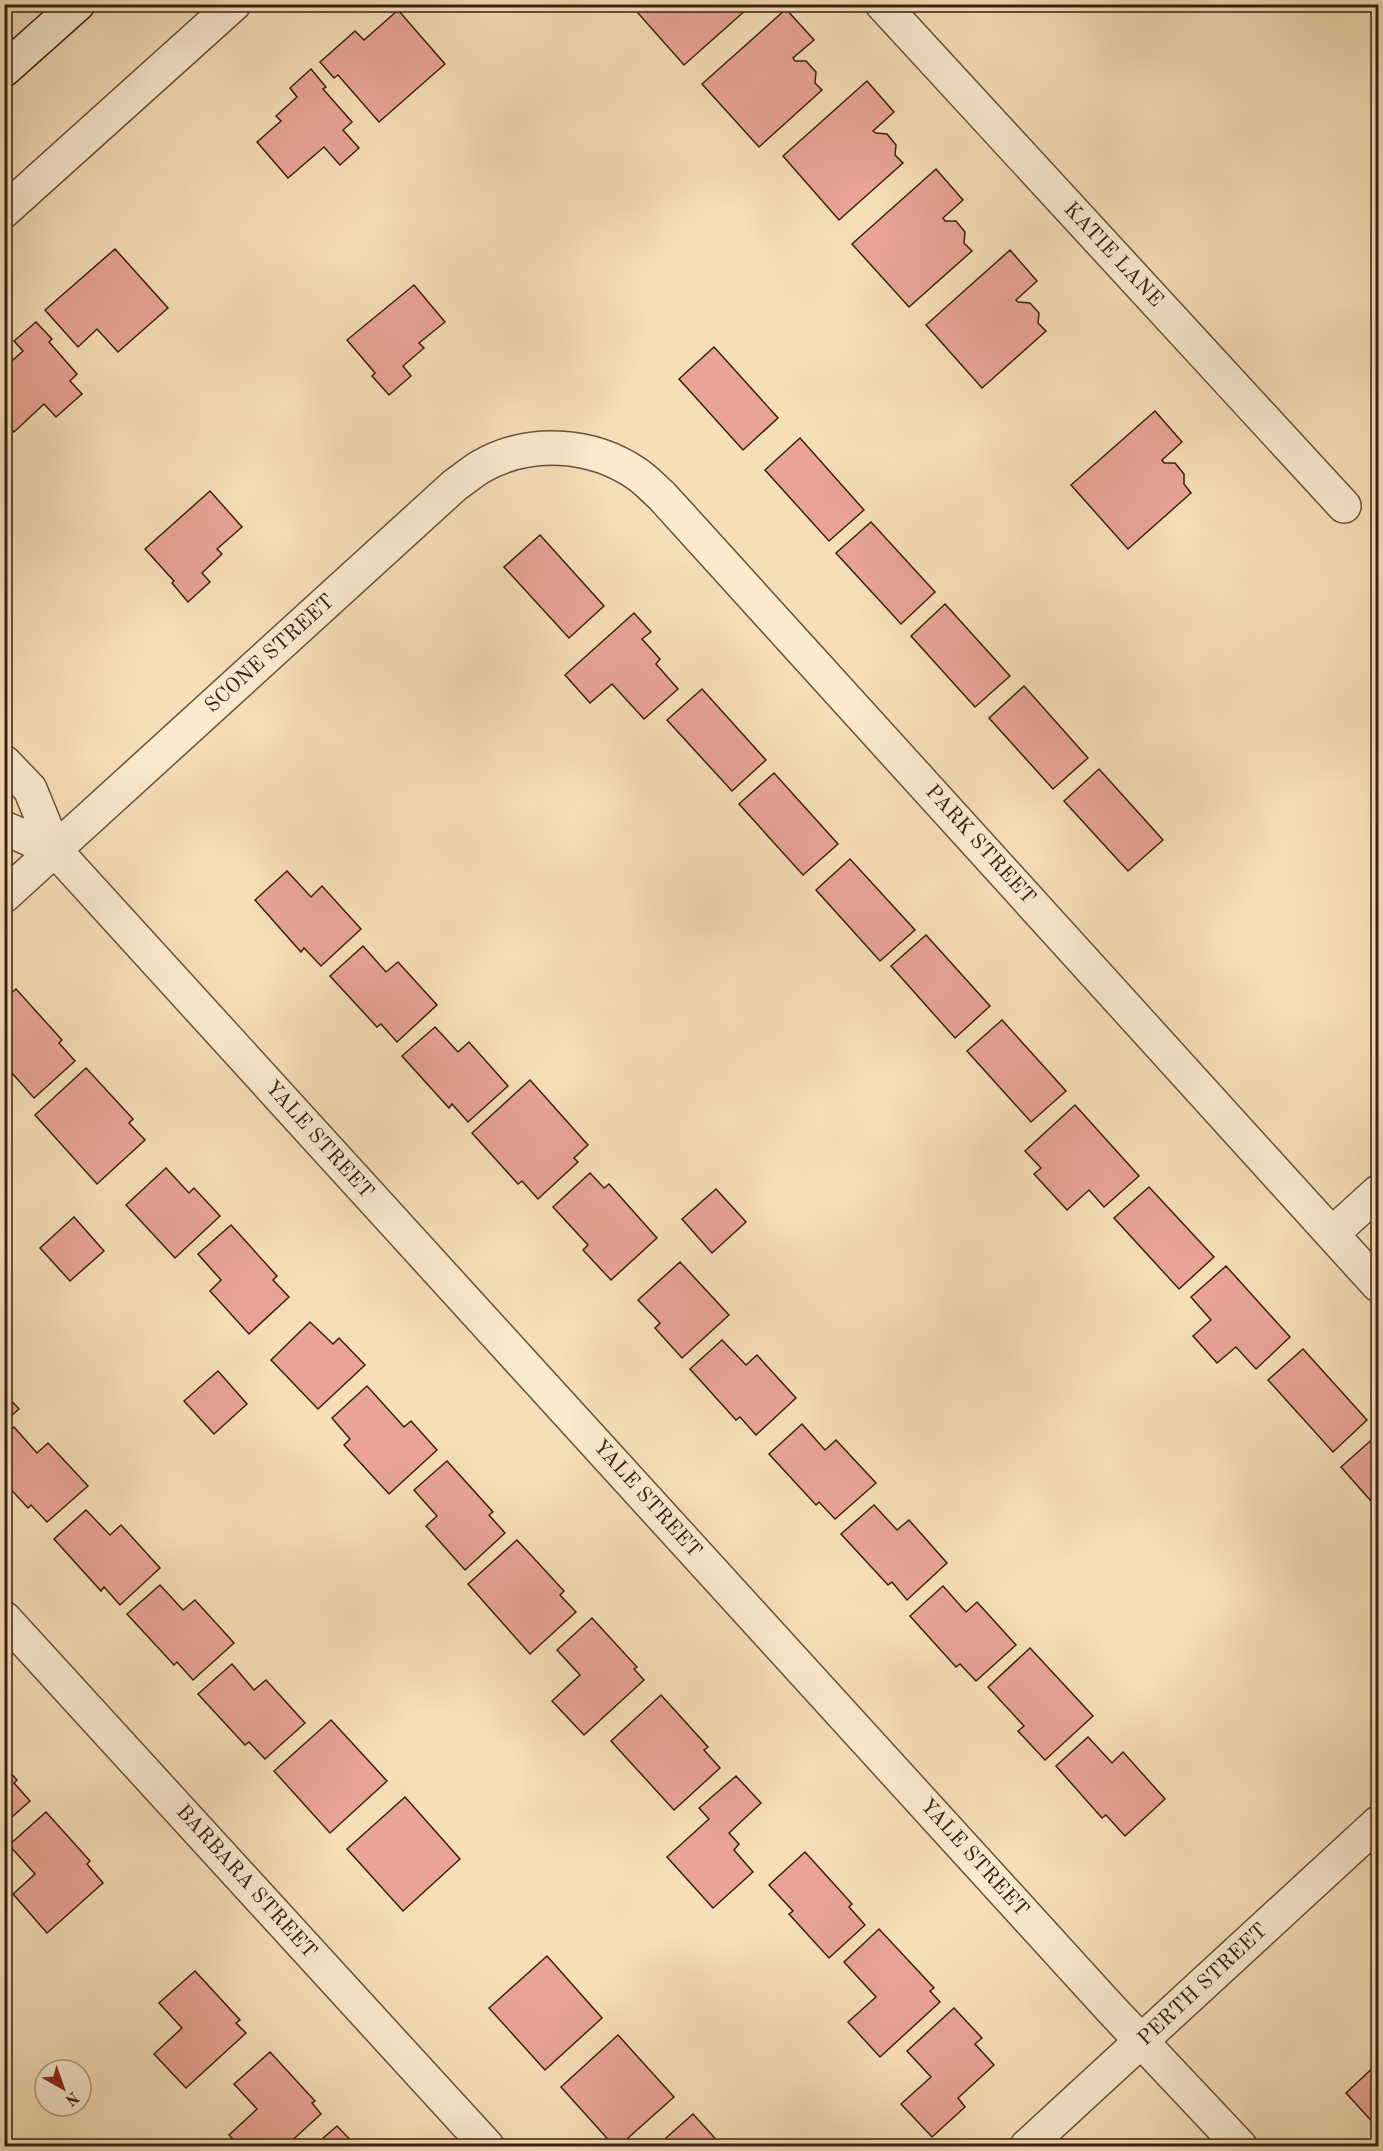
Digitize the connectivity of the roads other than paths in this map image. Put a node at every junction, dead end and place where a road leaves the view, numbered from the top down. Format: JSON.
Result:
{"nodes":[{"id":1,"x":78,"y":4,"type":"edge"},
{"id":2,"x":234,"y":4,"type":"edge"},
{"id":3,"x":882,"y":4,"type":"edge"},
{"id":4,"x":4,"y":70,"type":"edge"},
{"id":5,"x":4,"y":211,"type":"edge"},
{"id":6,"x":554,"y":448,"type":"joint"},
{"id":7,"x":1344,"y":506,"type":"dead end"},
{"id":8,"x":4,"y":762,"type":"edge"},
{"id":9,"x":4,"y":828,"type":"edge"},
{"id":10,"x":55,"y":850,"type":"junction"},
{"id":11,"x":4,"y":896,"type":"edge"},
{"id":12,"x":1378,"y":1192,"type":"edge"},
{"id":13,"x":1333,"y":1233,"type":"junction"},
{"id":14,"x":1378,"y":1285,"type":"edge"},
{"id":15,"x":4,"y":1617,"type":"edge"},
{"id":16,"x":1378,"y":1823,"type":"edge"},
{"id":17,"x":1141,"y":2041,"type":"junction"},
{"id":18,"x":487,"y":2146,"type":"edge"},
{"id":19,"x":1027,"y":2146,"type":"edge"},
{"id":20,"x":1240,"y":2146,"type":"edge"}],
"edges":[{"from":1,"to":4,"type":"street"},
{"from":2,"to":5,"type":"street"},
{"from":3,"to":7,"type":"street","name":"KATIE LANE"},
{"from":6,"to":10,"type":"street","name":"SCONE STREET"},
{"from":6,"to":13,"type":"street","name":"PARK STREET"},
{"from":8,"to":10,"type":"street","name":"YALE STREET"},
{"from":9,"to":10,"type":"street","name":"YALE STREET"},
{"from":10,"to":11,"type":"street","name":"SCONE STREET"},
{"from":10,"to":17,"type":"street","name":"YALE STREET"},
{"from":12,"to":13,"type":"street"},
{"from":13,"to":14,"type":"street","name":"PARK STREET"},
{"from":15,"to":18,"type":"street","name":"BARBARA STREET"},
{"from":16,"to":17,"type":"street","name":"PERTH STREET"},
{"from":17,"to":19,"type":"street","name":"PERTH STREET"},
{"from":17,"to":20,"type":"street","name":"YALE STREET"}]}
